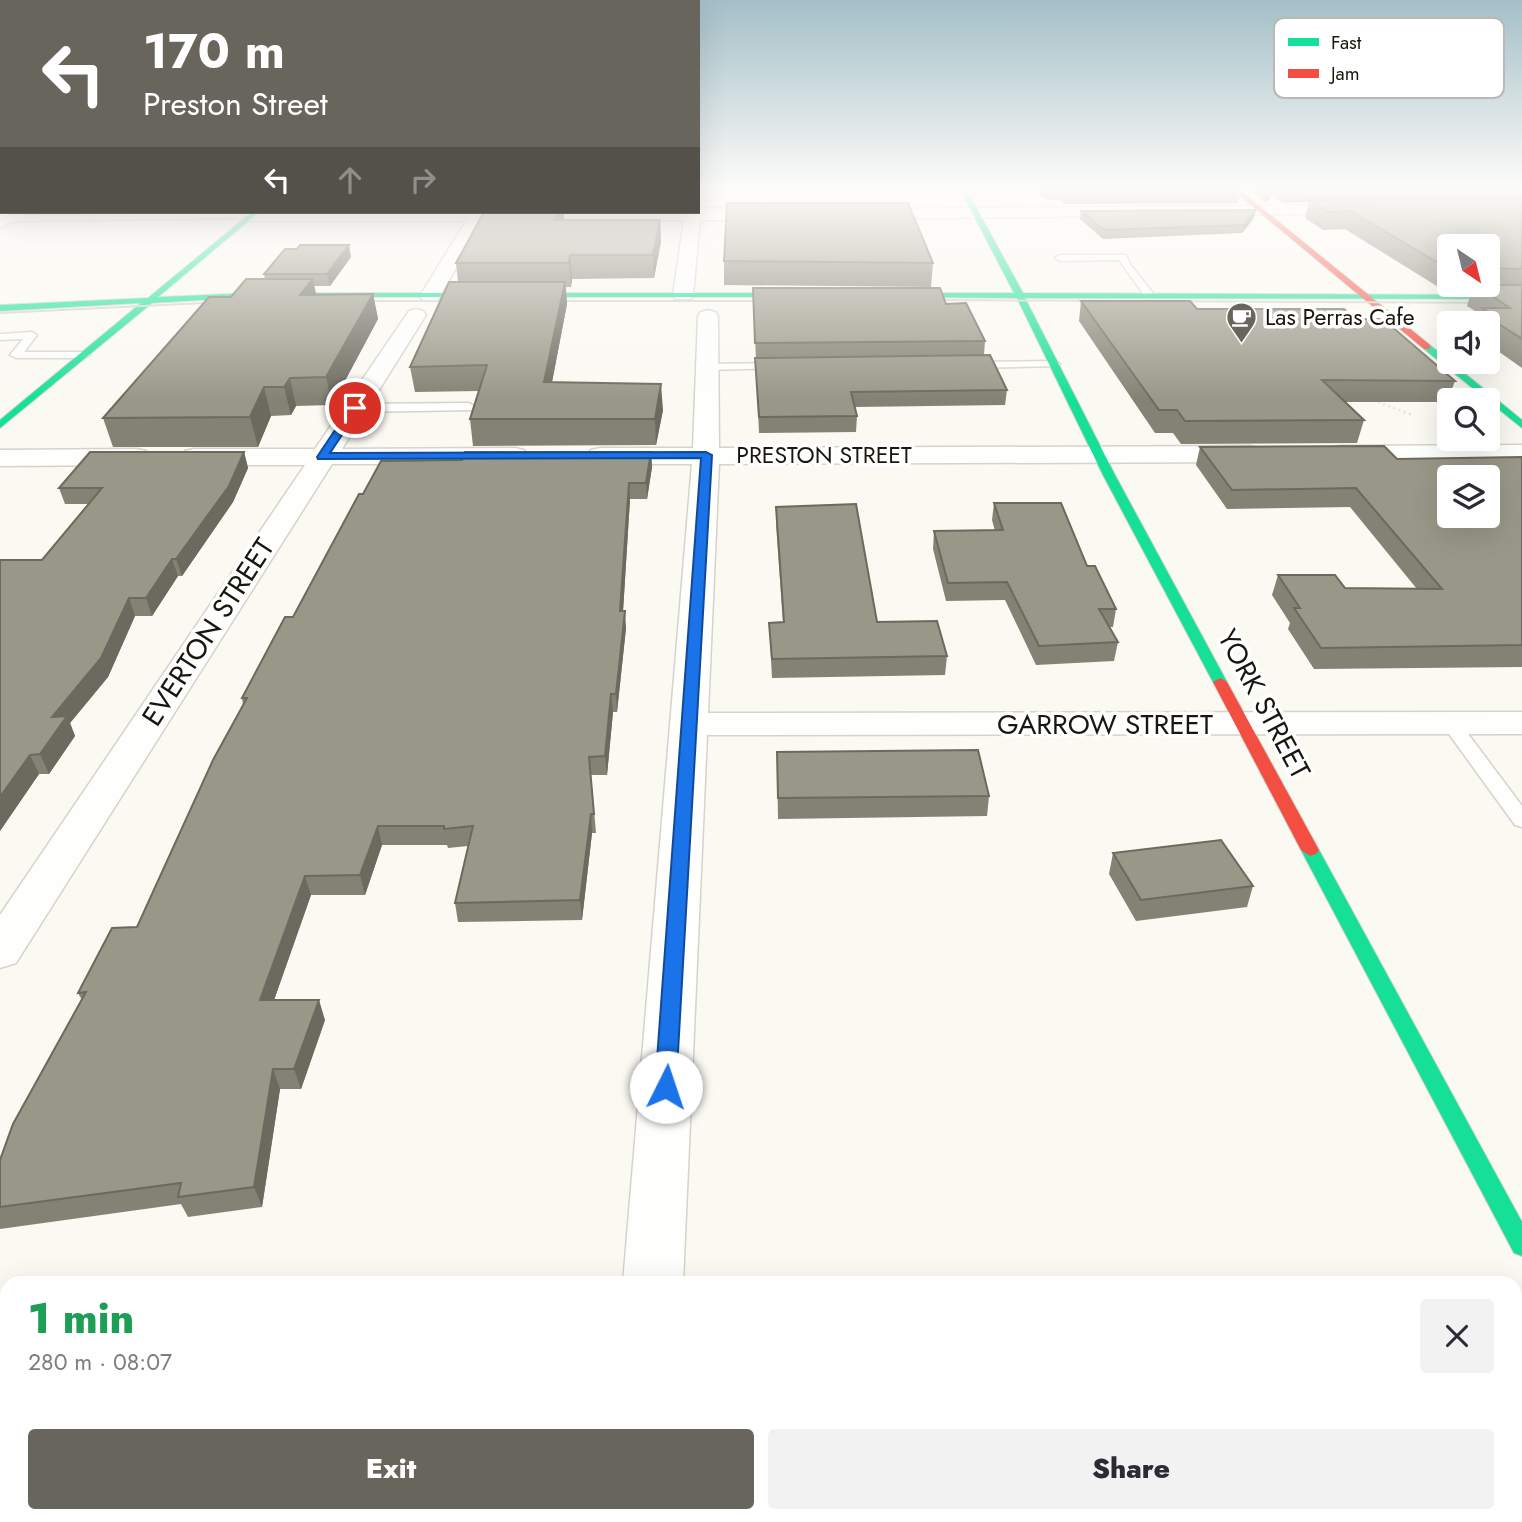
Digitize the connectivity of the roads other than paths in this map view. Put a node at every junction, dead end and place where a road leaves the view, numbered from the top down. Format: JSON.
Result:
{"nodes":[{"id":1,"x":200,"y":258,"type":"edge"},
{"id":2,"x":452,"y":258,"type":"edge"},
{"id":3,"x":697,"y":258,"type":"edge"},
{"id":4,"x":1000,"y":258,"type":"edge"},
{"id":5,"x":1123,"y":258,"type":"edge"},
{"id":6,"x":1318,"y":258,"type":"edge"},
{"id":7,"x":822,"y":295,"type":"edge"},
{"id":8,"x":877,"y":295,"type":"edge"},
{"id":9,"x":1020,"y":295,"type":"junction"},
{"id":10,"x":1150,"y":296,"type":"junction"},
{"id":11,"x":1522,"y":297,"type":"edge"},
{"id":12,"x":152,"y":298,"type":"junction"},
{"id":13,"x":1366,"y":298,"type":"junction"},
{"id":14,"x":0,"y":309,"type":"edge"},
{"id":15,"x":420,"y":310,"type":"junction"},
{"id":16,"x":702,"y":311,"type":"junction"},
{"id":17,"x":186,"y":315,"type":"dead end"},
{"id":18,"x":1007,"y":315,"type":"dead end"},
{"id":19,"x":1030,"y":315,"type":"junction"},
{"id":20,"x":1052,"y":315,"type":"dead end"},
{"id":21,"x":1365,"y":316,"type":"edge"},
{"id":22,"x":1386,"y":316,"type":"junction"},
{"id":23,"x":1419,"y":316,"type":"dead end"},
{"id":24,"x":130,"y":317,"type":"junction"},
{"id":25,"x":0,"y":324,"type":"edge"},
{"id":26,"x":0,"y":337,"type":"edge"},
{"id":27,"x":16,"y":355,"type":"junction"},
{"id":28,"x":84,"y":355,"type":"junction"},
{"id":29,"x":0,"y":358,"type":"edge"},
{"id":30,"x":1054,"y":364,"type":"junction"},
{"id":31,"x":963,"y":365,"type":"edge"},
{"id":32,"x":787,"y":366,"type":"edge"},
{"id":33,"x":707,"y":367,"type":"junction"},
{"id":34,"x":355,"y":408,"type":"junction"},
{"id":35,"x":469,"y":408,"type":"dead end"},
{"id":36,"x":1518,"y":418,"type":"edge"},
{"id":37,"x":1,"y":423,"type":"edge"},
{"id":38,"x":1522,"y":453,"type":"edge"},
{"id":39,"x":1281,"y":454,"type":"edge"},
{"id":40,"x":1308,"y":454,"type":"edge"},
{"id":41,"x":706,"y":455,"type":"junction"},
{"id":42,"x":1098,"y":455,"type":"junction"},
{"id":43,"x":542,"y":456,"type":"edge"},
{"id":44,"x":569,"y":456,"type":"edge"},
{"id":45,"x":322,"y":457,"type":"junction"},
{"id":46,"x":0,"y":458,"type":"edge"},
{"id":47,"x":1450,"y":723,"type":"junction"},
{"id":48,"x":1522,"y":723,"type":"edge"},
{"id":49,"x":689,"y":724,"type":"junction"},
{"id":50,"x":1245,"y":724,"type":"junction"},
{"id":51,"x":1522,"y":820,"type":"edge"},
{"id":52,"x":0,"y":951,"type":"edge"},
{"id":53,"x":1522,"y":1245,"type":"edge"},
{"id":54,"x":653,"y":1276,"type":"edge"}],
"edges":[{"from":1,"to":12,"type":"main road"},
{"from":2,"to":15,"type":"street","name":"EVERTON STREET"},
{"from":3,"to":16,"type":"street"},
{"from":4,"to":9,"type":"main road","name":"YORK STREET"},
{"from":5,"to":10,"type":"lane"},
{"from":6,"to":13,"type":"main road"},
{"from":7,"to":16,"type":"main road"},
{"from":8,"to":9,"type":"main road"},
{"from":9,"to":10,"type":"main road"},
{"from":9,"to":19,"type":"main road","name":"YORK STREET"},
{"from":10,"to":13,"type":"main road"},
{"from":11,"to":13,"type":"main road"},
{"from":12,"to":14,"type":"main road"},
{"from":12,"to":15,"type":"main road"},
{"from":12,"to":24,"type":"main road"},
{"from":13,"to":22,"type":"main road"},
{"from":15,"to":16,"type":"main road"},
{"from":15,"to":34,"type":"street","name":"EVERTON STREET"},
{"from":16,"to":33,"type":"street"},
{"from":17,"to":24,"type":"main road"},
{"from":18,"to":19,"type":"main road"},
{"from":19,"to":20,"type":"main road"},
{"from":19,"to":30,"type":"main road","name":"YORK STREET"},
{"from":21,"to":22,"type":"main road"},
{"from":22,"to":23,"type":"main road"},
{"from":22,"to":36,"type":"main road"},
{"from":24,"to":25,"type":"main road"},
{"from":24,"to":28,"type":"main road"},
{"from":26,"to":27,"type":"lane"},
{"from":27,"to":28,"type":"lane"},
{"from":27,"to":29,"type":"lane"},
{"from":28,"to":37,"type":"main road"},
{"from":30,"to":31,"type":"lane"},
{"from":30,"to":42,"type":"main road","name":"YORK STREET"},
{"from":32,"to":33,"type":"lane"},
{"from":33,"to":41,"type":"street"},
{"from":34,"to":35,"type":"lane"},
{"from":34,"to":45,"type":"street","name":"EVERTON STREET"},
{"from":38,"to":40,"type":"street"},
{"from":39,"to":42,"type":"street","name":"PRESTON STREET"},
{"from":41,"to":42,"type":"street","name":"PRESTON STREET"},
{"from":41,"to":44,"type":"street","name":"PRESTON STREET"},
{"from":41,"to":49,"type":"street"},
{"from":42,"to":50,"type":"main road","name":"YORK STREET"},
{"from":43,"to":45,"type":"street"},
{"from":45,"to":46,"type":"street"},
{"from":45,"to":52,"type":"street","name":"EVERTON STREET"},
{"from":47,"to":48,"type":"street","name":"GARROW STREET"},
{"from":47,"to":50,"type":"street","name":"GARROW STREET"},
{"from":47,"to":51,"type":"lane"},
{"from":49,"to":50,"type":"street","name":"GARROW STREET"},
{"from":49,"to":54,"type":"street"},
{"from":50,"to":53,"type":"main road","name":"YORK STREET"}]}
